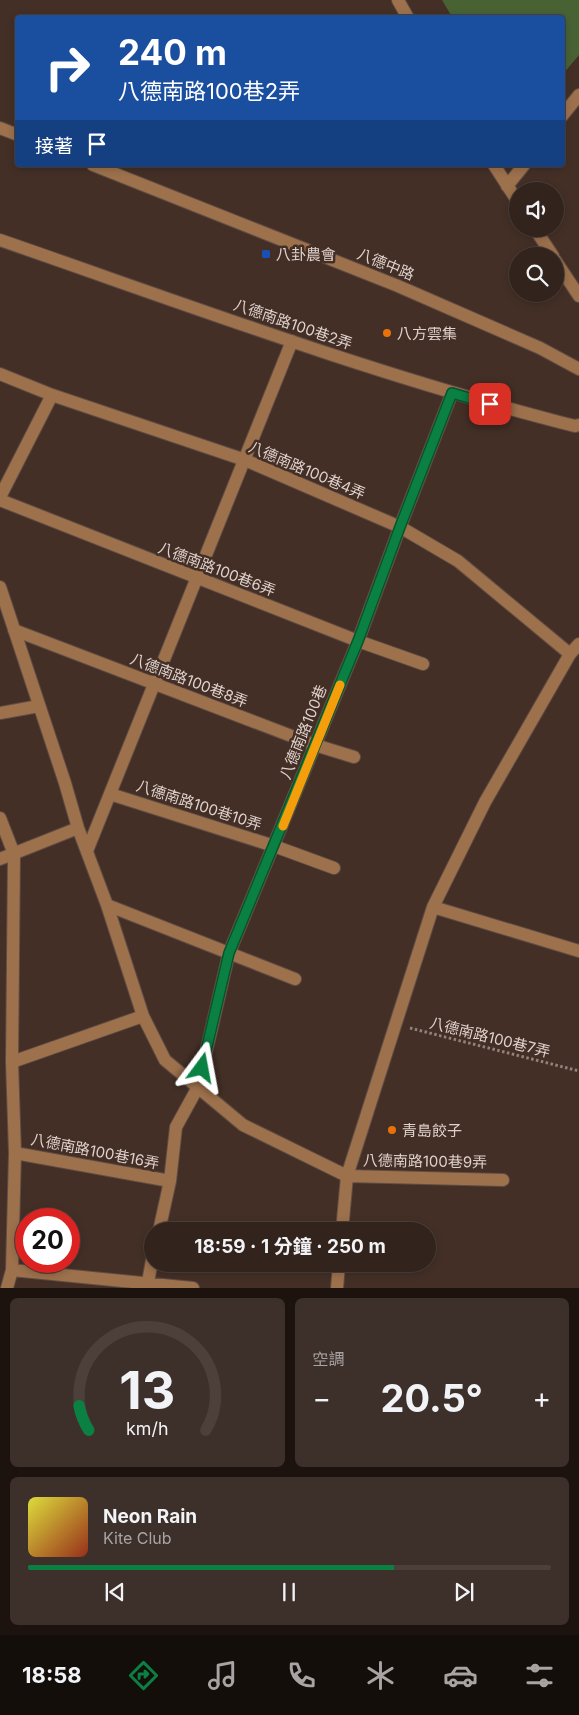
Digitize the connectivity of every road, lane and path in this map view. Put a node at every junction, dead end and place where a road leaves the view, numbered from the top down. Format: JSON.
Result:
{"nodes":[{"id":1,"x":398,"y":0,"type":"edge"},
{"id":2,"x":406,"y":15,"type":"edge"},
{"id":3,"x":579,"y":95,"type":"edge"},
{"id":4,"x":565,"y":112,"type":"edge"},
{"id":5,"x":0,"y":128,"type":"edge"},
{"id":6,"x":15,"y":134,"type":"edge"},
{"id":7,"x":98,"y":167,"type":"edge"},
{"id":8,"x":495,"y":167,"type":"edge"},
{"id":9,"x":522,"y":167,"type":"edge"},
{"id":10,"x":507,"y":186,"type":"junction"},
{"id":11,"x":509,"y":189,"type":"edge"},
{"id":12,"x":0,"y":240,"type":"edge"},
{"id":13,"x":564,"y":274,"type":"edge"},
{"id":14,"x":579,"y":296,"type":"edge"},
{"id":15,"x":292,"y":341,"type":"junction"},
{"id":16,"x":579,"y":369,"type":"edge"},
{"id":17,"x":0,"y":374,"type":"edge"},
{"id":18,"x":452,"y":393,"type":"junction"},
{"id":19,"x":52,"y":395,"type":"junction"},
{"id":20,"x":579,"y":425,"type":"edge"},
{"id":21,"x":245,"y":460,"type":"junction"},
{"id":22,"x":0,"y":499,"type":"edge"},
{"id":23,"x":400,"y":527,"type":"junction"},
{"id":24,"x":197,"y":578,"type":"junction"},
{"id":25,"x":0,"y":587,"type":"edge"},
{"id":26,"x":14,"y":630,"type":"junction"},
{"id":27,"x":358,"y":641,"type":"junction"},
{"id":28,"x":575,"y":649,"type":"edge"},
{"id":29,"x":423,"y":664,"type":"dead end"},
{"id":30,"x":154,"y":684,"type":"junction"},
{"id":31,"x":39,"y":706,"type":"junction"},
{"id":32,"x":0,"y":713,"type":"edge"},
{"id":33,"x":315,"y":745,"type":"junction"},
{"id":34,"x":354,"y":757,"type":"dead end"},
{"id":35,"x":110,"y":794,"type":"junction"},
{"id":36,"x":0,"y":818,"type":"edge"},
{"id":37,"x":78,"y":828,"type":"junction"},
{"id":38,"x":274,"y":846,"type":"junction"},
{"id":39,"x":87,"y":851,"type":"junction"},
{"id":40,"x":14,"y":854,"type":"junction"},
{"id":41,"x":0,"y":859,"type":"edge"},
{"id":42,"x":334,"y":868,"type":"dead end"},
{"id":43,"x":107,"y":905,"type":"junction"},
{"id":44,"x":433,"y":907,"type":"junction"},
{"id":45,"x":579,"y":951,"type":"edge"},
{"id":46,"x":229,"y":953,"type":"junction"},
{"id":47,"x":295,"y":978,"type":"dead end"},
{"id":48,"x":143,"y":1016,"type":"junction"},
{"id":49,"x":396,"y":1024,"type":"junction"},
{"id":50,"x":12,"y":1062,"type":"junction"},
{"id":51,"x":579,"y":1072,"type":"edge"},
{"id":52,"x":198,"y":1087,"type":"junction"},
{"id":53,"x":14,"y":1152,"type":"junction"},
{"id":54,"x":347,"y":1176,"type":"junction"},
{"id":55,"x":503,"y":1180,"type":"dead end"},
{"id":56,"x":170,"y":1181,"type":"junction"},
{"id":57,"x":161,"y":1222,"type":"edge"},
{"id":58,"x":343,"y":1222,"type":"edge"},
{"id":59,"x":12,"y":1270,"type":"junction"},
{"id":60,"x":150,"y":1272,"type":"edge"},
{"id":61,"x":338,"y":1272,"type":"edge"},
{"id":62,"x":147,"y":1286,"type":"edge"},
{"id":63,"x":8,"y":1288,"type":"edge"},
{"id":64,"x":193,"y":1288,"type":"edge"},
{"id":65,"x":337,"y":1288,"type":"edge"}],
"edges":[{"from":1,"to":2,"type":"street"},
{"from":3,"to":4,"type":"street"},
{"from":5,"to":6,"type":"street"},
{"from":7,"to":16,"type":"street","name":"八德中路"},
{"from":8,"to":10,"type":"street"},
{"from":9,"to":10,"type":"street"},
{"from":10,"to":11,"type":"street"},
{"from":12,"to":15,"type":"street","name":"八德南路100巷2弄"},
{"from":13,"to":14,"type":"street"},
{"from":15,"to":18,"type":"street","name":"八德南路100巷2弄"},
{"from":15,"to":21,"type":"street"},
{"from":17,"to":19,"type":"street","name":"八德南路100巷4弄"},
{"from":18,"to":20,"type":"street","name":"八德南路100巷2弄"},
{"from":18,"to":23,"type":"street","name":"八德南路100巷"},
{"from":19,"to":21,"type":"street","name":"八德南路100巷4弄"},
{"from":19,"to":22,"type":"street"},
{"from":21,"to":23,"type":"street","name":"八德南路100巷4弄"},
{"from":21,"to":24,"type":"street"},
{"from":22,"to":24,"type":"street","name":"八德南路100巷6弄"},
{"from":23,"to":27,"type":"street","name":"八德南路100巷"},
{"from":23,"to":28,"type":"street","name":"八德南路100巷4弄"},
{"from":24,"to":27,"type":"street","name":"八德南路100巷6弄"},
{"from":24,"to":30,"type":"street"},
{"from":25,"to":26,"type":"street"},
{"from":26,"to":30,"type":"street","name":"八德南路100巷8弄"},
{"from":26,"to":31,"type":"street"},
{"from":27,"to":29,"type":"street","name":"八德南路100巷6弄"},
{"from":27,"to":33,"type":"street","name":"八德南路100巷"},
{"from":28,"to":44,"type":"street"},
{"from":30,"to":33,"type":"street","name":"八德南路100巷8弄"},
{"from":30,"to":35,"type":"street"},
{"from":31,"to":32,"type":"street"},
{"from":31,"to":37,"type":"street"},
{"from":33,"to":34,"type":"street","name":"八德南路100巷8弄"},
{"from":33,"to":38,"type":"street","name":"八德南路100巷"},
{"from":35,"to":38,"type":"street","name":"八德南路100巷10弄"},
{"from":35,"to":39,"type":"street"},
{"from":36,"to":40,"type":"street"},
{"from":37,"to":39,"type":"street"},
{"from":37,"to":40,"type":"street"},
{"from":38,"to":42,"type":"street","name":"八德南路100巷10弄"},
{"from":38,"to":46,"type":"street","name":"八德南路100巷"},
{"from":39,"to":43,"type":"street"},
{"from":40,"to":41,"type":"street"},
{"from":40,"to":50,"type":"street"},
{"from":43,"to":46,"type":"street"},
{"from":43,"to":48,"type":"street"},
{"from":44,"to":45,"type":"street"},
{"from":44,"to":49,"type":"street"},
{"from":46,"to":47,"type":"street"},
{"from":46,"to":52,"type":"street","name":"八德南路100巷"},
{"from":48,"to":50,"type":"street"},
{"from":48,"to":52,"type":"street"},
{"from":49,"to":51,"type":"path","name":"八德南路100巷7弄"},
{"from":49,"to":54,"type":"street"},
{"from":50,"to":53,"type":"street"},
{"from":52,"to":54,"type":"street"},
{"from":52,"to":56,"type":"street","name":"八德南路100巷"},
{"from":53,"to":56,"type":"street","name":"八德南路100巷16弄"},
{"from":53,"to":59,"type":"street"},
{"from":54,"to":55,"type":"street","name":"八德南路100巷9弄"},
{"from":54,"to":58,"type":"street"},
{"from":56,"to":57,"type":"street","name":"八德南路100巷"},
{"from":59,"to":62,"type":"street"},
{"from":59,"to":63,"type":"street"},
{"from":60,"to":62,"type":"street"},
{"from":61,"to":65,"type":"street"},
{"from":62,"to":64,"type":"street"}]}
